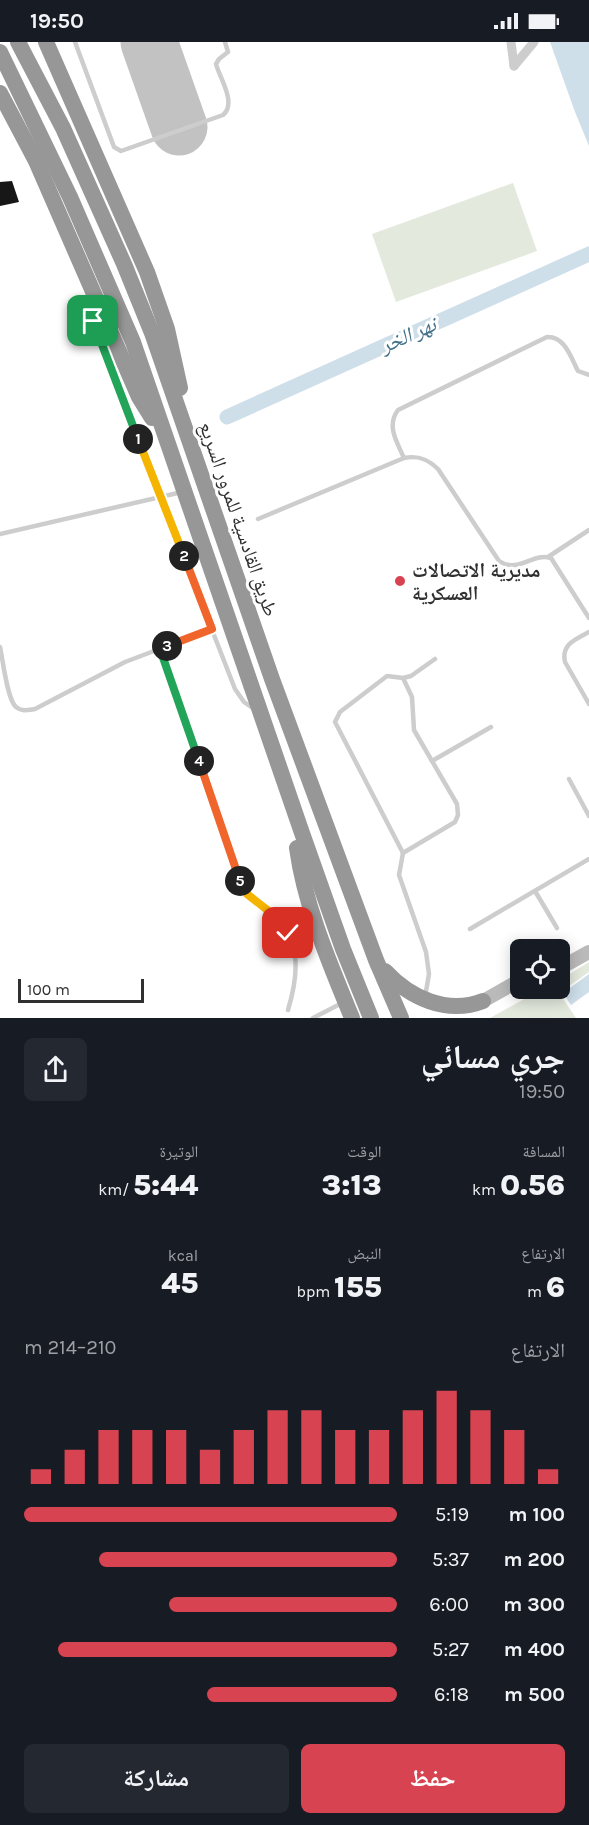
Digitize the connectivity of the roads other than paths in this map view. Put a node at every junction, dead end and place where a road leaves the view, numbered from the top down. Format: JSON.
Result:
{"nodes":[{"id":1,"x":18,"y":42,"type":"edge"},
{"id":2,"x":46,"y":42,"type":"edge"},
{"id":3,"x":75,"y":42,"type":"edge"},
{"id":4,"x":225,"y":42,"type":"edge"},
{"id":5,"x":511,"y":42,"type":"edge"},
{"id":6,"x":534,"y":42,"type":"edge"},
{"id":7,"x":0,"y":52,"type":"edge"},
{"id":8,"x":0,"y":93,"type":"edge"},
{"id":9,"x":92,"y":287,"type":"junction"},
{"id":10,"x":589,"y":375,"type":"edge"},
{"id":11,"x":192,"y":447,"type":"junction"},
{"id":12,"x":173,"y":456,"type":"junction"},
{"id":13,"x":404,"y":458,"type":"junction"},
{"id":14,"x":185,"y":491,"type":"junction"},
{"id":15,"x":161,"y":498,"type":"junction"},
{"id":16,"x":258,"y":519,"type":"dead end"},
{"id":17,"x":589,"y":530,"type":"edge"},
{"id":18,"x":0,"y":534,"type":"edge"},
{"id":19,"x":548,"y":557,"type":"junction"},
{"id":20,"x":589,"y":618,"type":"edge"},
{"id":21,"x":212,"y":629,"type":"junction"},
{"id":22,"x":589,"y":632,"type":"edge"},
{"id":23,"x":0,"y":647,"type":"edge"},
{"id":24,"x":160,"y":649,"type":"junction"},
{"id":25,"x":435,"y":659,"type":"dead end"},
{"id":26,"x":403,"y":678,"type":"junction"},
{"id":27,"x":589,"y":704,"type":"edge"},
{"id":28,"x":260,"y":711,"type":"junction"},
{"id":29,"x":491,"y":727,"type":"dead end"},
{"id":30,"x":432,"y":761,"type":"junction"},
{"id":31,"x":569,"y":779,"type":"dead end"},
{"id":32,"x":589,"y":816,"type":"edge"},
{"id":33,"x":302,"y":833,"type":"junction"},
{"id":34,"x":403,"y":853,"type":"junction"},
{"id":35,"x":589,"y":859,"type":"edge"},
{"id":36,"x":536,"y":891,"type":"junction"},
{"id":37,"x":557,"y":928,"type":"dead end"},
{"id":38,"x":470,"y":929,"type":"dead end"},
{"id":39,"x":589,"y":942,"type":"edge"},
{"id":40,"x":589,"y":952,"type":"edge"},
{"id":41,"x":570,"y":953,"type":"edge"},
{"id":42,"x":376,"y":960,"type":"junction"},
{"id":43,"x":570,"y":962,"type":"edge"},
{"id":44,"x":510,"y":987,"type":"edge"},
{"id":45,"x":510,"y":994,"type":"edge"},
{"id":46,"x":425,"y":1000,"type":"junction"},
{"id":47,"x":346,"y":1002,"type":"junction"},
{"id":48,"x":481,"y":1009,"type":"edge"},
{"id":49,"x":288,"y":1010,"type":"dead end"},
{"id":50,"x":313,"y":1018,"type":"edge"},
{"id":51,"x":352,"y":1018,"type":"edge"},
{"id":52,"x":371,"y":1018,"type":"edge"},
{"id":53,"x":401,"y":1018,"type":"edge"}],
"edges":[{"from":1,"to":11,"type":"highway","name":"طريق القادسية للمرور السريع"},
{"from":2,"to":11,"type":"highway"},
{"from":3,"to":4,"type":"lane"},
{"from":5,"to":6,"type":"street"},
{"from":7,"to":12,"type":"highway"},
{"from":8,"to":9,"type":"highway"},
{"from":9,"to":12,"type":"highway"},
{"from":9,"to":15,"type":"lane"},
{"from":10,"to":13,"type":"lane"},
{"from":11,"to":42,"type":"highway","name":"طريق القادسية للمرور السريع"},
{"from":12,"to":14,"type":"highway"},
{"from":13,"to":16,"type":"lane"},
{"from":13,"to":19,"type":"lane"},
{"from":14,"to":15,"type":"lane"},
{"from":14,"to":28,"type":"highway"},
{"from":15,"to":18,"type":"lane"},
{"from":15,"to":21,"type":"lane"},
{"from":17,"to":19,"type":"lane"},
{"from":19,"to":20,"type":"lane"},
{"from":21,"to":24,"type":"lane"},
{"from":21,"to":28,"type":"lane"},
{"from":22,"to":27,"type":"lane"},
{"from":23,"to":24,"type":"lane"},
{"from":24,"to":49,"type":"lane"},
{"from":25,"to":26,"type":"lane"},
{"from":26,"to":30,"type":"lane"},
{"from":26,"to":34,"type":"lane"},
{"from":28,"to":33,"type":"highway"},
{"from":29,"to":30,"type":"lane"},
{"from":30,"to":34,"type":"lane"},
{"from":31,"to":32,"type":"lane"},
{"from":33,"to":47,"type":"highway"},
{"from":33,"to":52,"type":"highway"},
{"from":34,"to":46,"type":"lane"},
{"from":35,"to":36,"type":"lane"},
{"from":36,"to":37,"type":"lane"},
{"from":36,"to":38,"type":"lane"},
{"from":39,"to":41,"type":"main road"},
{"from":40,"to":43,"type":"main road"},
{"from":42,"to":46,"type":"highway"},
{"from":42,"to":53,"type":"highway","name":"طريق القادسية للمرور السريع"},
{"from":44,"to":48,"type":"main road"},
{"from":45,"to":48,"type":"main road"},
{"from":46,"to":48,"type":"highway"},
{"from":47,"to":50,"type":"lane"},
{"from":47,"to":51,"type":"highway"}]}
